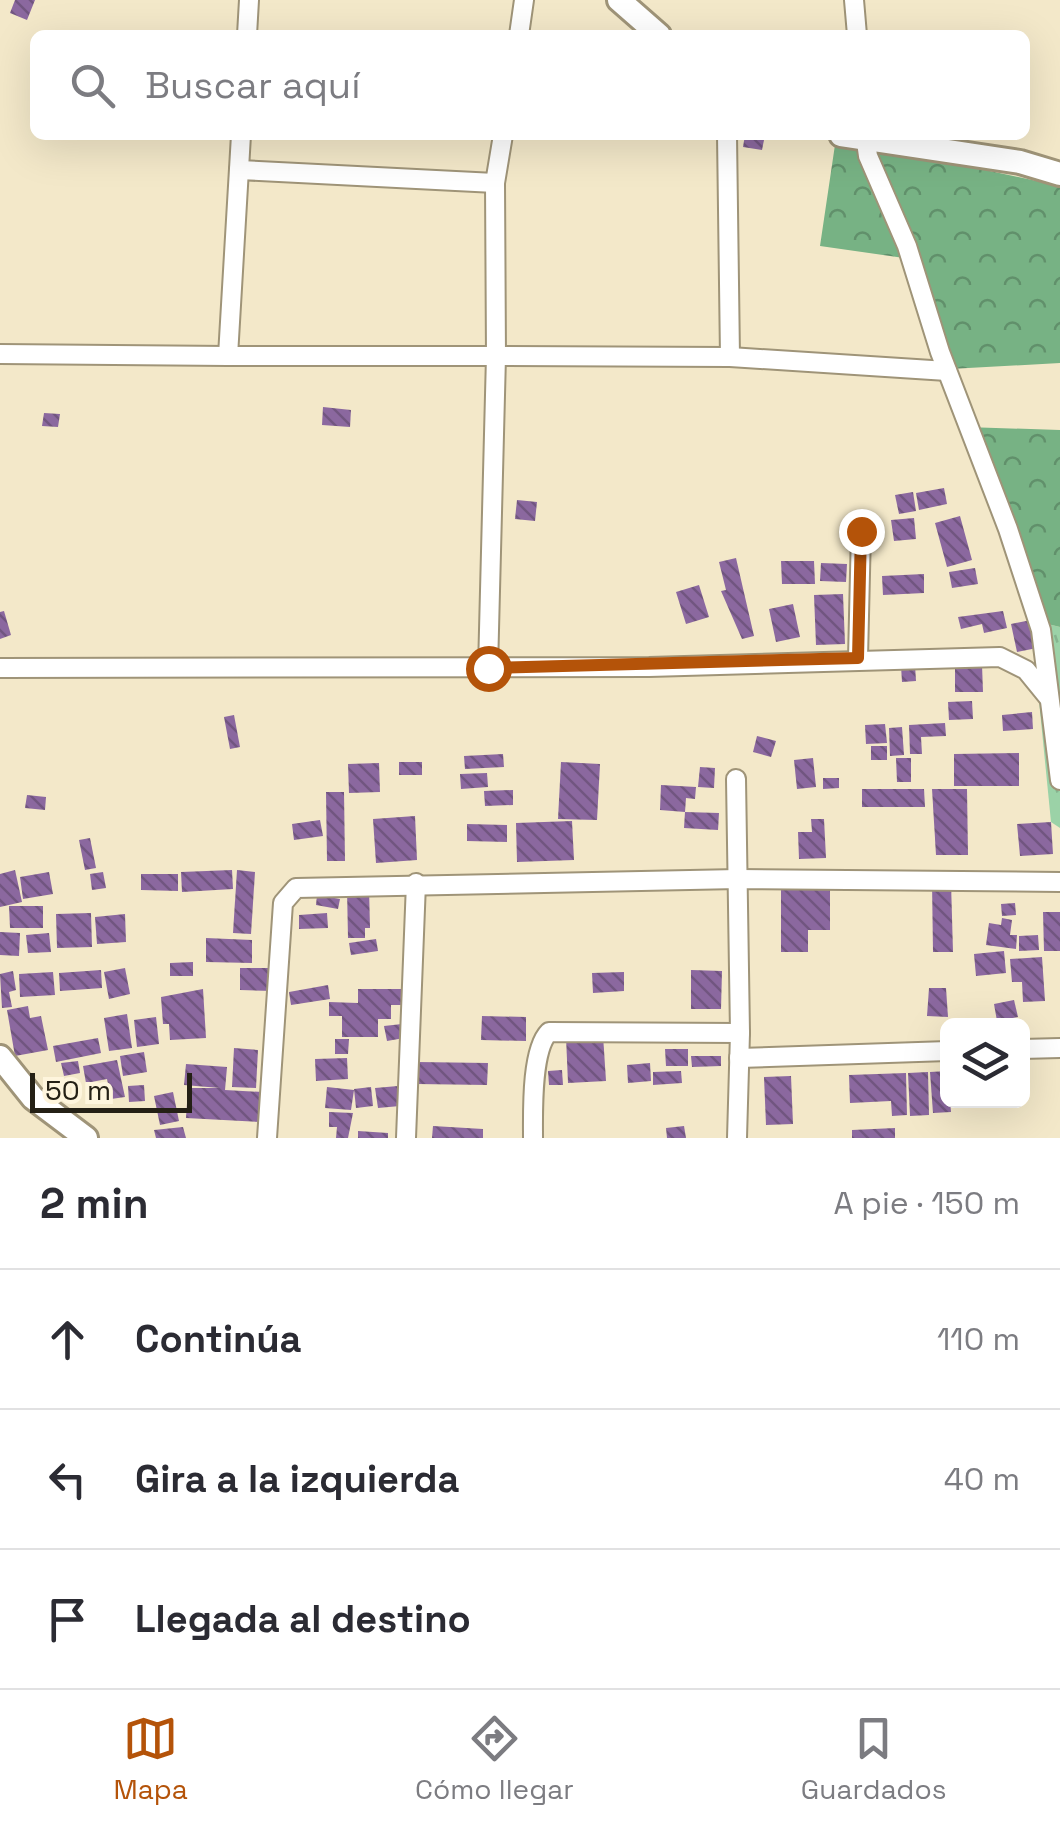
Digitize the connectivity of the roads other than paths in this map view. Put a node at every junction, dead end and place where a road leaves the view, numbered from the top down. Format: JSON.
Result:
{"nodes":[{"id":1,"x":249,"y":0,"type":"edge"},
{"id":2,"x":524,"y":0,"type":"edge"},
{"id":3,"x":620,"y":0,"type":"edge"},
{"id":4,"x":854,"y":0,"type":"edge"},
{"id":5,"x":247,"y":30,"type":"edge"},
{"id":6,"x":519,"y":30,"type":"edge"},
{"id":7,"x":653,"y":30,"type":"edge"},
{"id":8,"x":857,"y":30,"type":"edge"},
{"id":9,"x":241,"y":140,"type":"edge"},
{"id":10,"x":501,"y":140,"type":"edge"},
{"id":11,"x":726,"y":140,"type":"edge"},
{"id":12,"x":866,"y":140,"type":"edge"},
{"id":13,"x":884,"y":140,"type":"edge"},
{"id":14,"x":239,"y":170,"type":"junction"},
{"id":15,"x":1060,"y":174,"type":"edge"},
{"id":16,"x":495,"y":183,"type":"junction"},
{"id":17,"x":0,"y":354,"type":"edge"},
{"id":18,"x":228,"y":356,"type":"junction"},
{"id":19,"x":496,"y":356,"type":"junction"},
{"id":20,"x":730,"y":357,"type":"junction"},
{"id":21,"x":947,"y":371,"type":"junction"},
{"id":22,"x":861,"y":531,"type":"dead end"},
{"id":23,"x":858,"y":658,"type":"junction"},
{"id":24,"x":0,"y":668,"type":"edge"},
{"id":25,"x":488,"y":668,"type":"junction"},
{"id":26,"x":1048,"y":697,"type":"junction"},
{"id":27,"x":736,"y":780,"type":"dead end"},
{"id":28,"x":1060,"y":780,"type":"edge"},
{"id":29,"x":738,"y":879,"type":"junction"},
{"id":30,"x":1060,"y":882,"type":"edge"},
{"id":31,"x":416,"y":883,"type":"junction"},
{"id":32,"x":740,"y":1033,"type":"junction"},
{"id":33,"x":1060,"y":1048,"type":"edge"},
{"id":34,"x":1030,"y":1049,"type":"edge"},
{"id":35,"x":940,"y":1052,"type":"edge"},
{"id":36,"x":0,"y":1057,"type":"edge"},
{"id":37,"x":740,"y":1058,"type":"junction"},
{"id":38,"x":86,"y":1138,"type":"edge"},
{"id":39,"x":266,"y":1138,"type":"edge"},
{"id":40,"x":406,"y":1138,"type":"edge"},
{"id":41,"x":533,"y":1138,"type":"edge"},
{"id":42,"x":737,"y":1138,"type":"edge"}],
"edges":[{"from":1,"to":5,"type":"street"},
{"from":2,"to":6,"type":"street"},
{"from":3,"to":7,"type":"street"},
{"from":4,"to":8,"type":"street"},
{"from":9,"to":14,"type":"street"},
{"from":10,"to":16,"type":"street"},
{"from":11,"to":20,"type":"street"},
{"from":12,"to":21,"type":"street"},
{"from":13,"to":15,"type":"street"},
{"from":14,"to":16,"type":"street"},
{"from":14,"to":18,"type":"street"},
{"from":16,"to":19,"type":"street"},
{"from":17,"to":18,"type":"street"},
{"from":18,"to":19,"type":"street"},
{"from":19,"to":20,"type":"street"},
{"from":19,"to":25,"type":"street"},
{"from":20,"to":21,"type":"street"},
{"from":21,"to":26,"type":"street"},
{"from":22,"to":23,"type":"street"},
{"from":23,"to":25,"type":"street"},
{"from":23,"to":26,"type":"street"},
{"from":24,"to":25,"type":"street"},
{"from":26,"to":28,"type":"street"},
{"from":27,"to":29,"type":"street"},
{"from":29,"to":30,"type":"street"},
{"from":29,"to":31,"type":"street"},
{"from":29,"to":32,"type":"street"},
{"from":31,"to":39,"type":"street"},
{"from":31,"to":40,"type":"street"},
{"from":32,"to":37,"type":"street"},
{"from":32,"to":41,"type":"street"},
{"from":33,"to":34,"type":"street"},
{"from":35,"to":37,"type":"street"},
{"from":36,"to":38,"type":"street"},
{"from":37,"to":42,"type":"street"}]}
